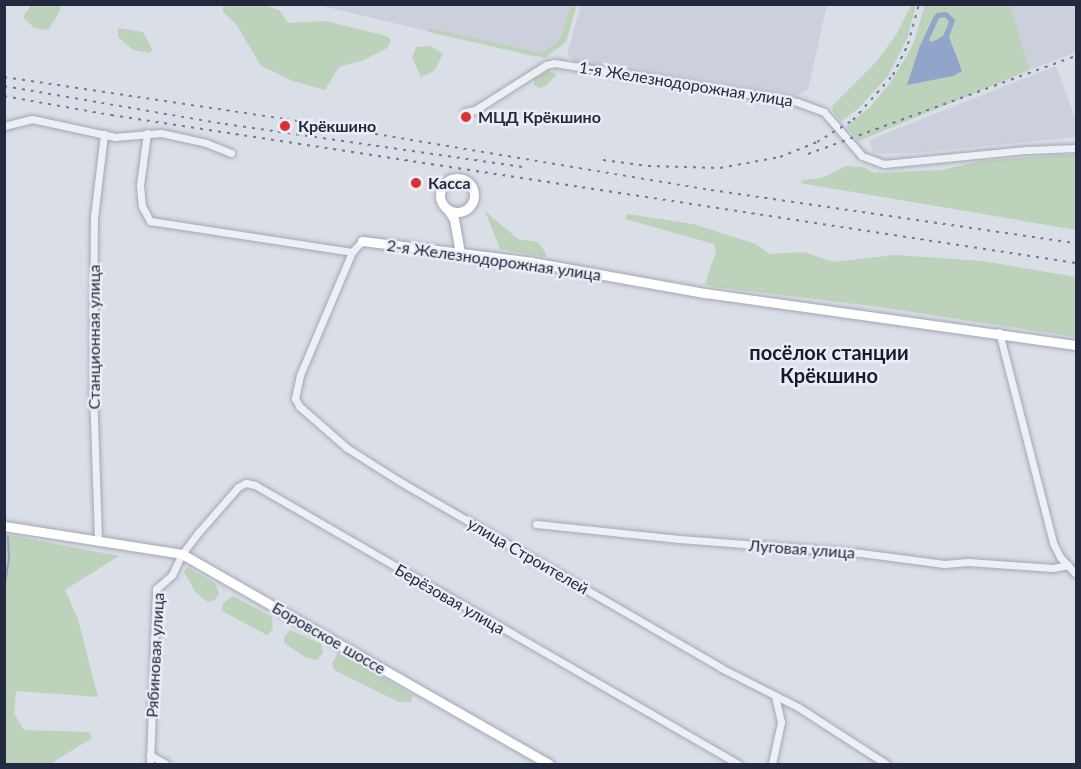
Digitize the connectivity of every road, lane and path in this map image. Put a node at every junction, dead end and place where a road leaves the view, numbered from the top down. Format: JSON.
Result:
{"nodes":[{"id":1,"x":465,"y":112,"type":"dead end"},
{"id":2,"x":4,"y":126,"type":"edge"},
{"id":3,"x":147,"y":133,"type":"junction"},
{"id":4,"x":104,"y":134,"type":"junction"},
{"id":5,"x":1077,"y":148,"type":"edge"},
{"id":6,"x":231,"y":153,"type":"dead end"},
{"id":7,"x":457,"y":215,"type":"junction"},
{"id":8,"x":362,"y":242,"type":"joint"},
{"id":9,"x":352,"y":252,"type":"junction"},
{"id":10,"x":460,"y":252,"type":"junction"},
{"id":11,"x":999,"y":332,"type":"junction"},
{"id":12,"x":1077,"y":345,"type":"edge"},
{"id":13,"x":536,"y":524,"type":"dead end"},
{"id":14,"x":4,"y":526,"type":"edge"},
{"id":15,"x":98,"y":540,"type":"junction"},
{"id":16,"x":182,"y":554,"type":"junction"},
{"id":17,"x":1068,"y":565,"type":"junction"},
{"id":18,"x":1077,"y":574,"type":"edge"},
{"id":19,"x":775,"y":697,"type":"junction"},
{"id":20,"x":150,"y":755,"type":"junction"},
{"id":21,"x":150,"y":765,"type":"edge"},
{"id":22,"x":166,"y":765,"type":"edge"},
{"id":23,"x":549,"y":765,"type":"edge"},
{"id":24,"x":738,"y":765,"type":"edge"},
{"id":25,"x":772,"y":765,"type":"edge"},
{"id":26,"x":886,"y":765,"type":"edge"}],
"edges":[{"from":1,"to":5,"type":"street","name":"1-я Железнодорожная улица"},
{"from":2,"to":4,"type":"street"},
{"from":3,"to":4,"type":"street"},
{"from":3,"to":6,"type":"street"},
{"from":3,"to":9,"type":"street"},
{"from":4,"to":15,"type":"street","name":"Станционная улица"},
{"from":7,"to":7,"type":"street"},
{"from":7,"to":10,"type":"street"},
{"from":8,"to":9,"type":"street","name":"2-я Железнодорожная улица"},
{"from":8,"to":10,"type":"street","name":"2-я Железнодорожная улица"},
{"from":9,"to":19,"type":"street","name":"улица Строителей"},
{"from":10,"to":11,"type":"street","name":"2-я Железнодорожная улица"},
{"from":11,"to":12,"type":"street","name":"2-я Железнодорожная улица"},
{"from":11,"to":17,"type":"street"},
{"from":13,"to":17,"type":"street","name":"Луговая улица"},
{"from":14,"to":15,"type":"street","name":"Боровское шоссе"},
{"from":15,"to":16,"type":"street","name":"Боровское шоссе"},
{"from":16,"to":20,"type":"street","name":"Рябиновая улица"},
{"from":16,"to":23,"type":"street","name":"Боровское шоссе"},
{"from":16,"to":24,"type":"street","name":"Берёзовая улица"},
{"from":17,"to":18,"type":"street"},
{"from":19,"to":25,"type":"street"},
{"from":19,"to":26,"type":"street","name":"улица Строителей"},
{"from":20,"to":21,"type":"street","name":"Рябиновая улица"},
{"from":20,"to":22,"type":"street"}]}
